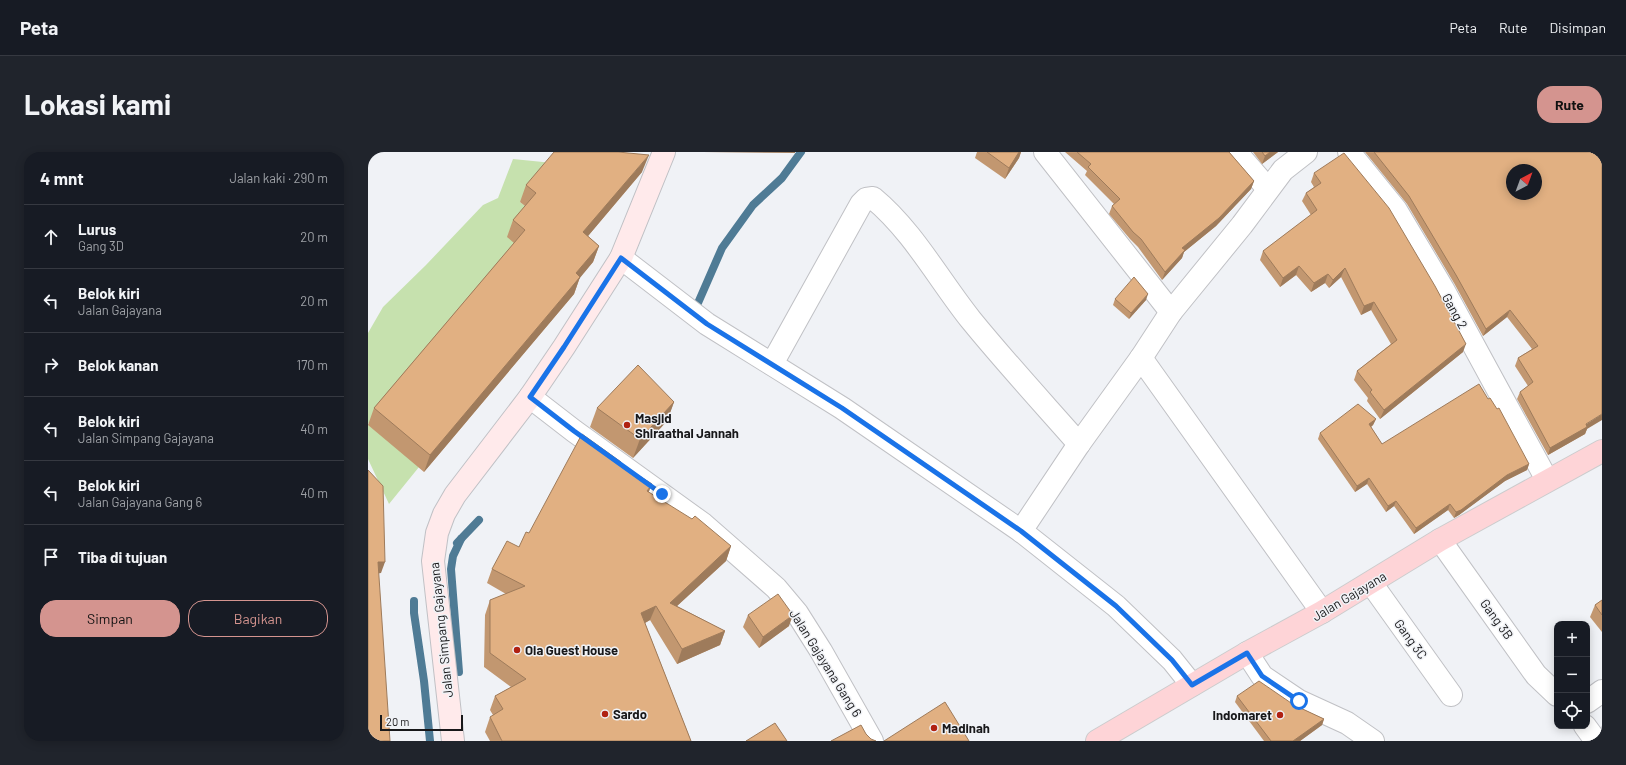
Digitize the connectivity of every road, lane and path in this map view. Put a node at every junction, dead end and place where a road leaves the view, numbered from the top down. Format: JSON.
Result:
{"nodes":[{"id":1,"x":664,"y":152,"type":"edge"},
{"id":2,"x":1046,"y":152,"type":"edge"},
{"id":3,"x":1236,"y":152,"type":"edge"},
{"id":4,"x":1306,"y":152,"type":"edge"},
{"id":5,"x":1349,"y":152,"type":"edge"},
{"id":6,"x":1281,"y":161,"type":"edge"},
{"id":7,"x":1268,"y":189,"type":"junction"},
{"id":8,"x":621,"y":258,"type":"junction"},
{"id":9,"x":1171,"y":312,"type":"junction"},
{"id":10,"x":1141,"y":358,"type":"junction"},
{"id":11,"x":772,"y":364,"type":"junction"},
{"id":12,"x":530,"y":397,"type":"junction"},
{"id":13,"x":1079,"y":444,"type":"junction"},
{"id":14,"x":1602,"y":451,"type":"edge"},
{"id":15,"x":1547,"y":480,"type":"junction"},
{"id":16,"x":1021,"y":531,"type":"junction"},
{"id":17,"x":1440,"y":540,"type":"junction"},
{"id":18,"x":1372,"y":583,"type":"junction"},
{"id":19,"x":1322,"y":612,"type":"junction"},
{"id":20,"x":1247,"y":653,"type":"junction"},
{"id":21,"x":1192,"y":685,"type":"junction"},
{"id":22,"x":1602,"y":691,"type":"edge"},
{"id":23,"x":1555,"y":693,"type":"edge"},
{"id":24,"x":1451,"y":695,"type":"dead end"},
{"id":25,"x":1590,"y":700,"type":"edge"},
{"id":26,"x":1587,"y":729,"type":"edge"},
{"id":27,"x":453,"y":741,"type":"edge"},
{"id":28,"x":872,"y":741,"type":"edge"},
{"id":29,"x":1096,"y":741,"type":"edge"},
{"id":30,"x":1373,"y":741,"type":"edge"},
{"id":31,"x":1596,"y":741,"type":"edge"}],
"edges":[{"from":1,"to":8,"type":"main road","name":"Jalan Simpang Gajayana"},
{"from":2,"to":9,"type":"street"},
{"from":3,"to":7,"type":"street"},
{"from":4,"to":6,"type":"street"},
{"from":5,"to":15,"type":"street","name":"Gang 2"},
{"from":6,"to":7,"type":"street"},
{"from":7,"to":9,"type":"street"},
{"from":8,"to":11,"type":"street"},
{"from":8,"to":12,"type":"main road","name":"Jalan Simpang Gajayana"},
{"from":9,"to":10,"type":"street"},
{"from":10,"to":13,"type":"street"},
{"from":10,"to":19,"type":"street"},
{"from":11,"to":13,"type":"street"},
{"from":11,"to":16,"type":"street"},
{"from":12,"to":27,"type":"main road","name":"Jalan Simpang Gajayana"},
{"from":12,"to":28,"type":"street","name":"Jalan Gajayana Gang 6"},
{"from":13,"to":16,"type":"street"},
{"from":14,"to":15,"type":"main road","name":"Jalan Gajayana"},
{"from":15,"to":17,"type":"main road","name":"Jalan Gajayana"},
{"from":16,"to":21,"type":"street"},
{"from":17,"to":18,"type":"main road","name":"Jalan Gajayana"},
{"from":17,"to":23,"type":"street","name":"Gang 3B"},
{"from":18,"to":19,"type":"main road","name":"Jalan Gajayana"},
{"from":18,"to":24,"type":"street","name":"Gang 3C"},
{"from":19,"to":20,"type":"main road","name":"Jalan Gajayana"},
{"from":20,"to":21,"type":"main road","name":"Jalan Gajayana"},
{"from":20,"to":30,"type":"street"},
{"from":21,"to":29,"type":"main road","name":"Jalan Gajayana"},
{"from":22,"to":25,"type":"street"},
{"from":26,"to":31,"type":"street"}]}
